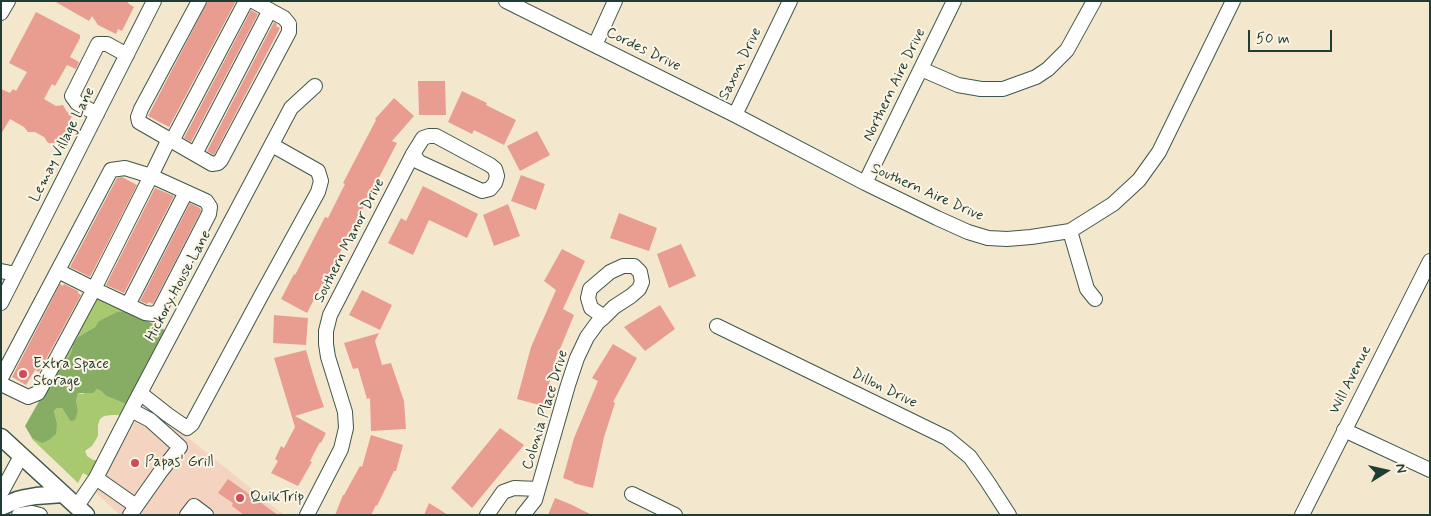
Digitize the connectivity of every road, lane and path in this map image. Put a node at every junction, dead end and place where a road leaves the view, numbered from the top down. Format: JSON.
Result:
{"nodes":[{"id":1,"x":8,"y":1,"type":"edge"},
{"id":2,"x":154,"y":1,"type":"edge"},
{"id":3,"x":199,"y":1,"type":"edge"},
{"id":4,"x":246,"y":1,"type":"edge"},
{"id":5,"x":253,"y":1,"type":"edge"},
{"id":6,"x":506,"y":1,"type":"edge"},
{"id":7,"x":615,"y":1,"type":"edge"},
{"id":8,"x":790,"y":1,"type":"edge"},
{"id":9,"x":954,"y":1,"type":"edge"},
{"id":10,"x":1094,"y":1,"type":"edge"},
{"id":11,"x":1232,"y":1,"type":"edge"},
{"id":12,"x":270,"y":10,"type":"junction"},
{"id":13,"x":1,"y":13,"type":"edge"},
{"id":14,"x":596,"y":45,"type":"junction"},
{"id":15,"x":127,"y":55,"type":"junction"},
{"id":16,"x":921,"y":70,"type":"junction"},
{"id":17,"x":315,"y":86,"type":"dead end"},
{"id":18,"x":97,"y":114,"type":"junction"},
{"id":19,"x":735,"y":115,"type":"junction"},
{"id":20,"x":764,"y":130,"type":"joint"},
{"id":21,"x":170,"y":140,"type":"junction"},
{"id":22,"x":272,"y":145,"type":"junction"},
{"id":23,"x":194,"y":154,"type":"junction"},
{"id":24,"x":413,"y":154,"type":"junction"},
{"id":25,"x":151,"y":176,"type":"junction"},
{"id":26,"x":865,"y":183,"type":"junction"},
{"id":27,"x":186,"y":192,"type":"junction"},
{"id":28,"x":1070,"y":231,"type":"junction"},
{"id":29,"x":1430,"y":261,"type":"edge"},
{"id":30,"x":1,"y":270,"type":"edge"},
{"id":31,"x":58,"y":270,"type":"junction"},
{"id":32,"x":16,"y":274,"type":"junction"},
{"id":33,"x":94,"y":289,"type":"junction"},
{"id":34,"x":1095,"y":299,"type":"dead end"},
{"id":35,"x":1,"y":303,"type":"edge"},
{"id":36,"x":128,"y":305,"type":"junction"},
{"id":37,"x":604,"y":317,"type":"dead end"},
{"id":38,"x":717,"y":326,"type":"dead end"},
{"id":39,"x":1,"y":378,"type":"edge"},
{"id":40,"x":1,"y":384,"type":"edge"},
{"id":41,"x":140,"y":393,"type":"junction"},
{"id":42,"x":131,"y":410,"type":"junction"},
{"id":43,"x":1344,"y":430,"type":"junction"},
{"id":44,"x":1,"y":437,"type":"edge"},
{"id":45,"x":21,"y":456,"type":"junction"},
{"id":46,"x":1430,"y":470,"type":"edge"},
{"id":47,"x":96,"y":478,"type":"junction"},
{"id":48,"x":538,"y":489,"type":"junction"},
{"id":49,"x":1,"y":493,"type":"edge"},
{"id":50,"x":63,"y":494,"type":"junction"},
{"id":51,"x":632,"y":494,"type":"dead end"},
{"id":52,"x":1,"y":507,"type":"edge"},
{"id":53,"x":133,"y":510,"type":"edge"},
{"id":54,"x":81,"y":511,"type":"edge"},
{"id":55,"x":19,"y":515,"type":"edge"},
{"id":56,"x":40,"y":515,"type":"edge"},
{"id":57,"x":188,"y":515,"type":"edge"},
{"id":58,"x":206,"y":515,"type":"edge"},
{"id":59,"x":307,"y":515,"type":"edge"},
{"id":60,"x":488,"y":515,"type":"edge"},
{"id":61,"x":523,"y":515,"type":"edge"},
{"id":62,"x":675,"y":515,"type":"edge"},
{"id":63,"x":1009,"y":515,"type":"edge"},
{"id":64,"x":1302,"y":515,"type":"edge"}],
"edges":[{"from":1,"to":13,"type":"street"},
{"from":2,"to":15,"type":"street","name":"Lemay Village Lane"},
{"from":3,"to":21,"type":"street"},
{"from":4,"to":21,"type":"street"},
{"from":5,"to":12,"type":"street"},
{"from":6,"to":14,"type":"street","name":"Cordes Drive"},
{"from":7,"to":14,"type":"street"},
{"from":8,"to":19,"type":"street","name":"Saxon Drive"},
{"from":9,"to":16,"type":"street","name":"Northern Aire Drive"},
{"from":10,"to":16,"type":"street"},
{"from":11,"to":28,"type":"street","name":"Southern Aire Drive"},
{"from":12,"to":23,"type":"street"},
{"from":12,"to":23,"type":"street"},
{"from":14,"to":19,"type":"street","name":"Cordes Drive"},
{"from":15,"to":18,"type":"street","name":"Lemay Village Lane"},
{"from":15,"to":18,"type":"street"},
{"from":16,"to":26,"type":"street","name":"Northern Aire Drive"},
{"from":17,"to":22,"type":"street","name":"Hickory House Lane"},
{"from":18,"to":32,"type":"street","name":"Lemay Village Lane"},
{"from":19,"to":20,"type":"street","name":"Cordes Drive"},
{"from":20,"to":26,"type":"street","name":"Southern Aire Drive"},
{"from":21,"to":23,"type":"street"},
{"from":21,"to":25,"type":"street"},
{"from":22,"to":41,"type":"street","name":"Hickory House Lane"},
{"from":22,"to":41,"type":"street"},
{"from":24,"to":24,"type":"street","name":"Southern Manor Drive"},
{"from":24,"to":59,"type":"street","name":"Southern Manor Drive"},
{"from":25,"to":27,"type":"street"},
{"from":25,"to":31,"type":"street"},
{"from":25,"to":33,"type":"street"},
{"from":26,"to":28,"type":"street","name":"Southern Aire Drive"},
{"from":27,"to":36,"type":"street"},
{"from":27,"to":36,"type":"street"},
{"from":28,"to":34,"type":"street"},
{"from":29,"to":43,"type":"street","name":"Will Avenue"},
{"from":30,"to":32,"type":"street"},
{"from":31,"to":33,"type":"street"},
{"from":31,"to":39,"type":"street"},
{"from":32,"to":35,"type":"street","name":"Lemay Village Lane"},
{"from":33,"to":36,"type":"street"},
{"from":33,"to":40,"type":"street"},
{"from":37,"to":48,"type":"street","name":"Colonia Place Drive"},
{"from":38,"to":63,"type":"street","name":"Dillon Drive"},
{"from":41,"to":42,"type":"street","name":"Hickory House Lane"},
{"from":42,"to":47,"type":"street","name":"Hickory House Lane"},
{"from":42,"to":53,"type":"street"},
{"from":43,"to":46,"type":"street"},
{"from":43,"to":64,"type":"street","name":"Will Avenue"},
{"from":44,"to":45,"type":"main road"},
{"from":45,"to":49,"type":"street"},
{"from":45,"to":50,"type":"main road"},
{"from":47,"to":53,"type":"street"},
{"from":47,"to":54,"type":"street","name":"Hickory House Lane"},
{"from":48,"to":60,"type":"street","name":"Colonia Place Drive"},
{"from":48,"to":61,"type":"street","name":"Colonia Place Drive"},
{"from":50,"to":52,"type":"main road"},
{"from":50,"to":54,"type":"main road"},
{"from":51,"to":62,"type":"street"},
{"from":55,"to":56,"type":"street"},
{"from":57,"to":58,"type":"street"}]}
